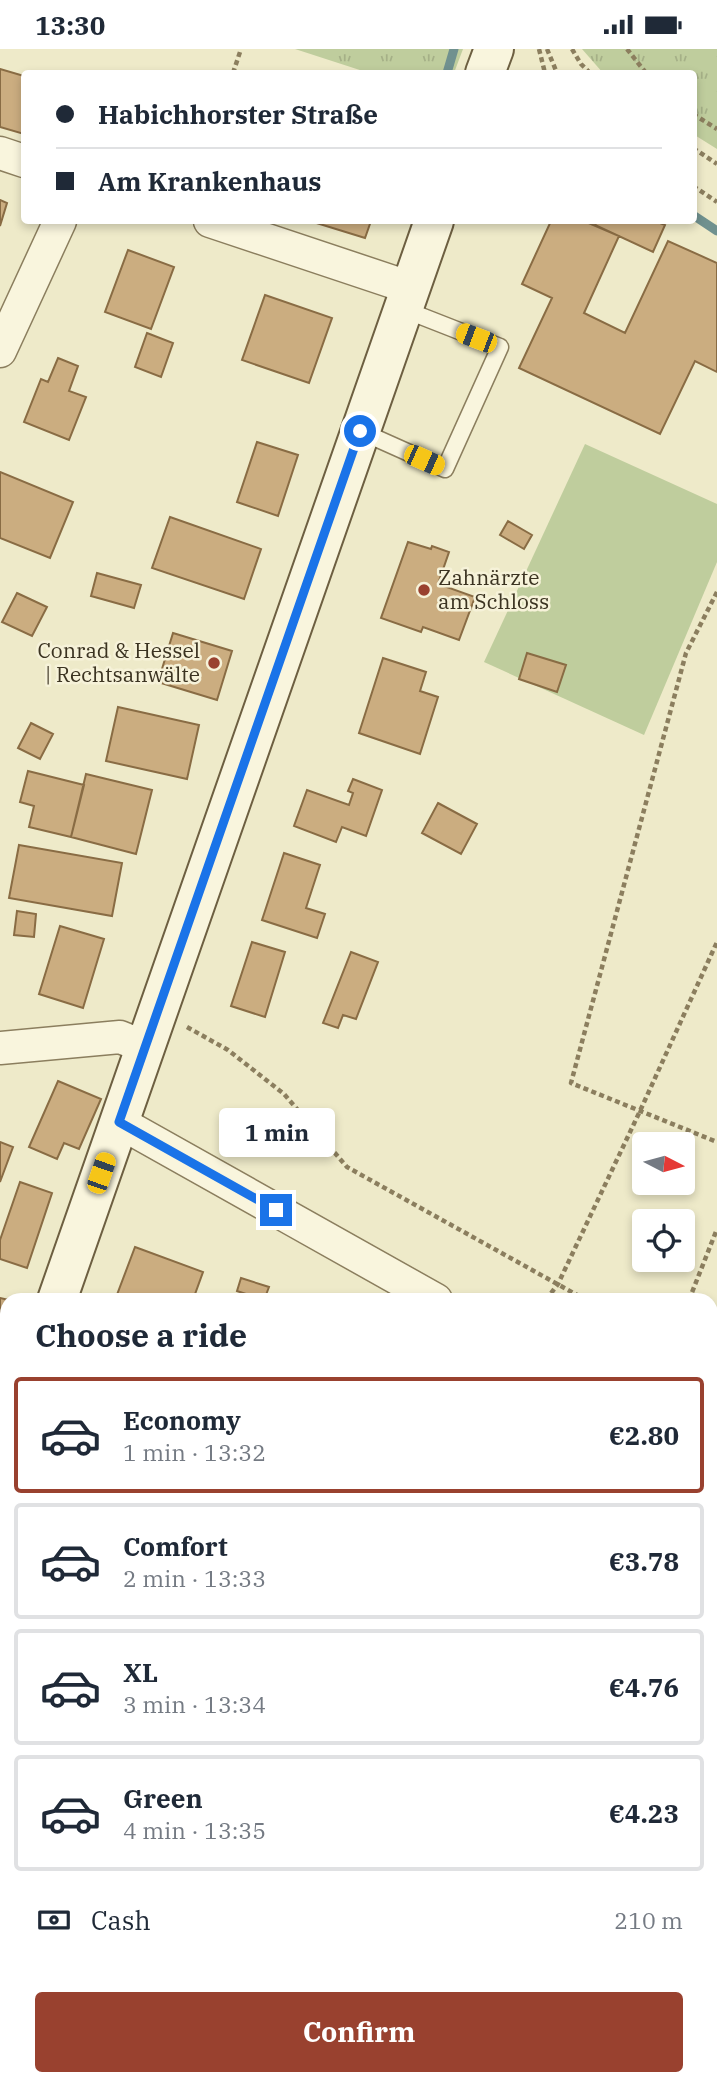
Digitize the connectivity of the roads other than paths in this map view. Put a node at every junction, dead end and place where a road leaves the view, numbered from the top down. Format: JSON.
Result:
{"nodes":[{"id":1,"x":494,"y":49,"type":"edge"},
{"id":2,"x":486,"y":70,"type":"edge"},
{"id":3,"x":0,"y":153,"type":"edge"},
{"id":4,"x":21,"y":160,"type":"edge"},
{"id":5,"x":59,"y":224,"type":"edge"},
{"id":6,"x":218,"y":224,"type":"edge"},
{"id":7,"x":433,"y":224,"type":"edge"},
{"id":8,"x":407,"y":299,"type":"junction"},
{"id":9,"x":0,"y":351,"type":"edge"},
{"id":10,"x":360,"y":431,"type":"junction"},
{"id":11,"x":145,"y":1047,"type":"junction"},
{"id":12,"x":0,"y":1048,"type":"edge"},
{"id":13,"x":119,"y":1122,"type":"junction"},
{"id":14,"x":59,"y":1293,"type":"edge"},
{"id":15,"x":424,"y":1293,"type":"edge"}],
"edges":[{"from":1,"to":2,"type":"main road"},
{"from":3,"to":4,"type":"street"},
{"from":5,"to":9,"type":"street"},
{"from":6,"to":8,"type":"street"},
{"from":7,"to":8,"type":"main road"},
{"from":8,"to":10,"type":"main road"},
{"from":8,"to":10,"type":"lane"},
{"from":10,"to":11,"type":"main road"},
{"from":11,"to":12,"type":"street"},
{"from":11,"to":13,"type":"main road"},
{"from":13,"to":14,"type":"main road"},
{"from":13,"to":15,"type":"street"}]}
